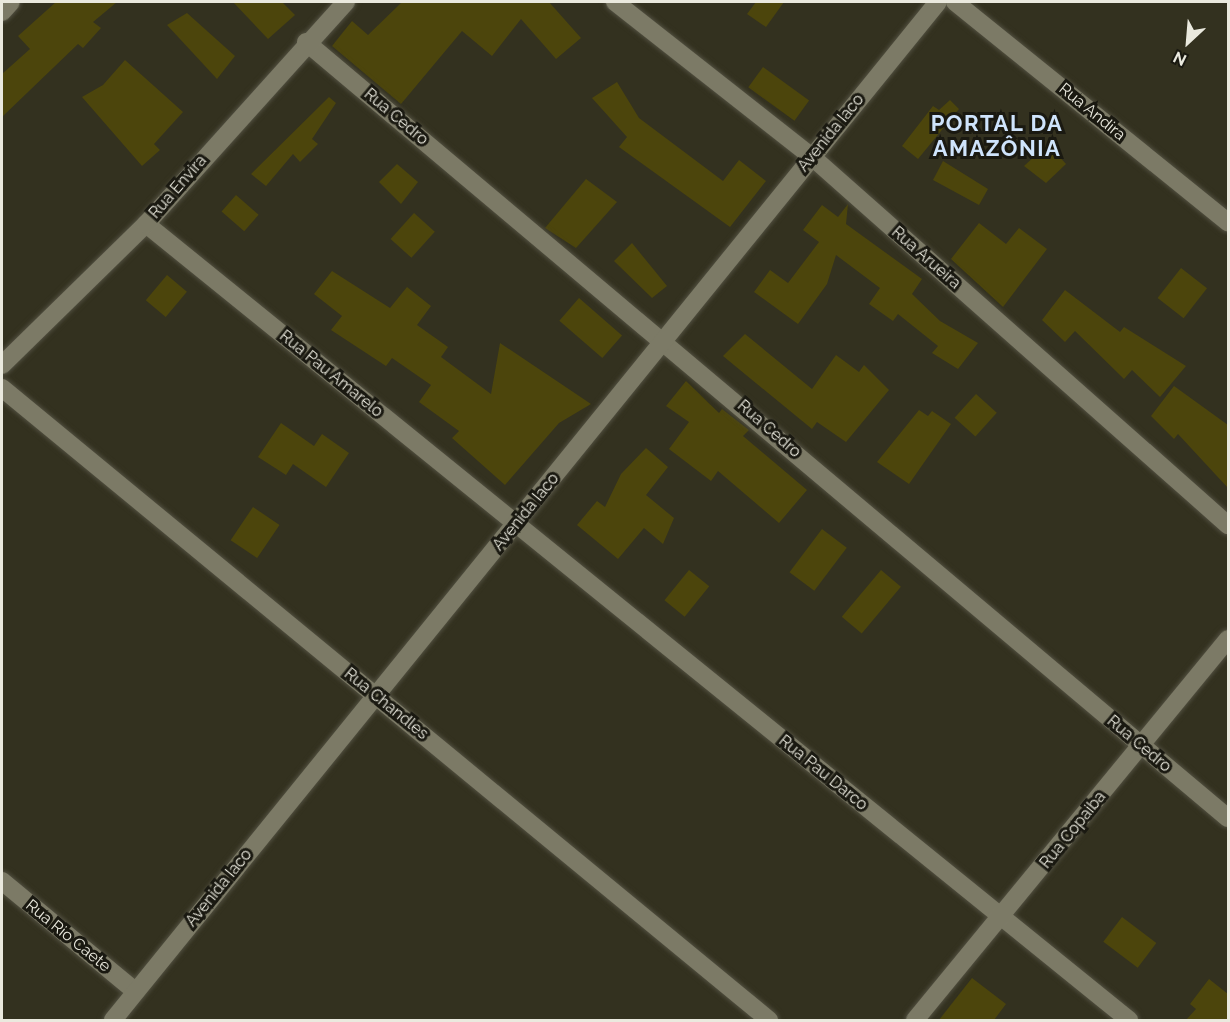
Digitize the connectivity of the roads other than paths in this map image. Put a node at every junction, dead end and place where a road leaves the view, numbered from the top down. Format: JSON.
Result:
{"nodes":[{"id":1,"x":11,"y":2,"type":"edge"},
{"id":2,"x":346,"y":2,"type":"edge"},
{"id":3,"x":615,"y":2,"type":"edge"},
{"id":4,"x":938,"y":2,"type":"edge"},
{"id":5,"x":955,"y":2,"type":"edge"},
{"id":6,"x":2,"y":12,"type":"edge"},
{"id":7,"x":306,"y":42,"type":"junction"},
{"id":8,"x":811,"y":156,"type":"junction"},
{"id":9,"x":1228,"y":222,"type":"edge"},
{"id":10,"x":146,"y":224,"type":"junction"},
{"id":11,"x":664,"y":339,"type":"junction"},
{"id":12,"x":2,"y":365,"type":"edge"},
{"id":13,"x":2,"y":388,"type":"edge"},
{"id":14,"x":517,"y":525,"type":"junction"},
{"id":15,"x":1228,"y":525,"type":"edge"},
{"id":16,"x":1228,"y":639,"type":"edge"},
{"id":17,"x":375,"y":694,"type":"junction"},
{"id":18,"x":1141,"y":747,"type":"junction"},
{"id":19,"x":1228,"y":818,"type":"edge"},
{"id":20,"x":2,"y":881,"type":"edge"},
{"id":21,"x":1002,"y":917,"type":"junction"},
{"id":22,"x":135,"y":991,"type":"junction"},
{"id":23,"x":113,"y":1020,"type":"edge"},
{"id":24,"x":770,"y":1020,"type":"edge"},
{"id":25,"x":915,"y":1020,"type":"edge"},
{"id":26,"x":1129,"y":1020,"type":"edge"}],
"edges":[{"from":1,"to":6,"type":"street"},
{"from":2,"to":7,"type":"street","name":"Rua Envira"},
{"from":3,"to":8,"type":"street","name":"Rua Arueira"},
{"from":4,"to":8,"type":"street","name":"Avenida Iaco"},
{"from":5,"to":9,"type":"street","name":"Rua Andira"},
{"from":7,"to":10,"type":"street","name":"Rua Envira"},
{"from":7,"to":11,"type":"street","name":"Rua Cedro"},
{"from":8,"to":11,"type":"street","name":"Avenida Iaco"},
{"from":8,"to":15,"type":"street","name":"Rua Arueira"},
{"from":10,"to":12,"type":"street","name":"Rua Envira"},
{"from":10,"to":14,"type":"street","name":"Rua Pau Amarelo"},
{"from":11,"to":14,"type":"street","name":"Avenida Iaco"},
{"from":11,"to":18,"type":"street","name":"Rua Cedro"},
{"from":13,"to":17,"type":"street","name":"Rua Chandles"},
{"from":14,"to":17,"type":"street","name":"Avenida Iaco"},
{"from":14,"to":21,"type":"street","name":"Rua Pau Darco"},
{"from":16,"to":18,"type":"street","name":"Rua Copaiba"},
{"from":17,"to":22,"type":"street","name":"Avenida Iaco"},
{"from":17,"to":24,"type":"street","name":"Rua Chandles"},
{"from":18,"to":19,"type":"street","name":"Rua Cedro"},
{"from":18,"to":21,"type":"street","name":"Rua Copaiba"},
{"from":20,"to":22,"type":"street","name":"Rua Rio Caete"},
{"from":21,"to":25,"type":"street","name":"Rua Copaiba"},
{"from":21,"to":26,"type":"street","name":"Rua Pau Darco"},
{"from":22,"to":23,"type":"street","name":"Avenida Iaco"}]}
